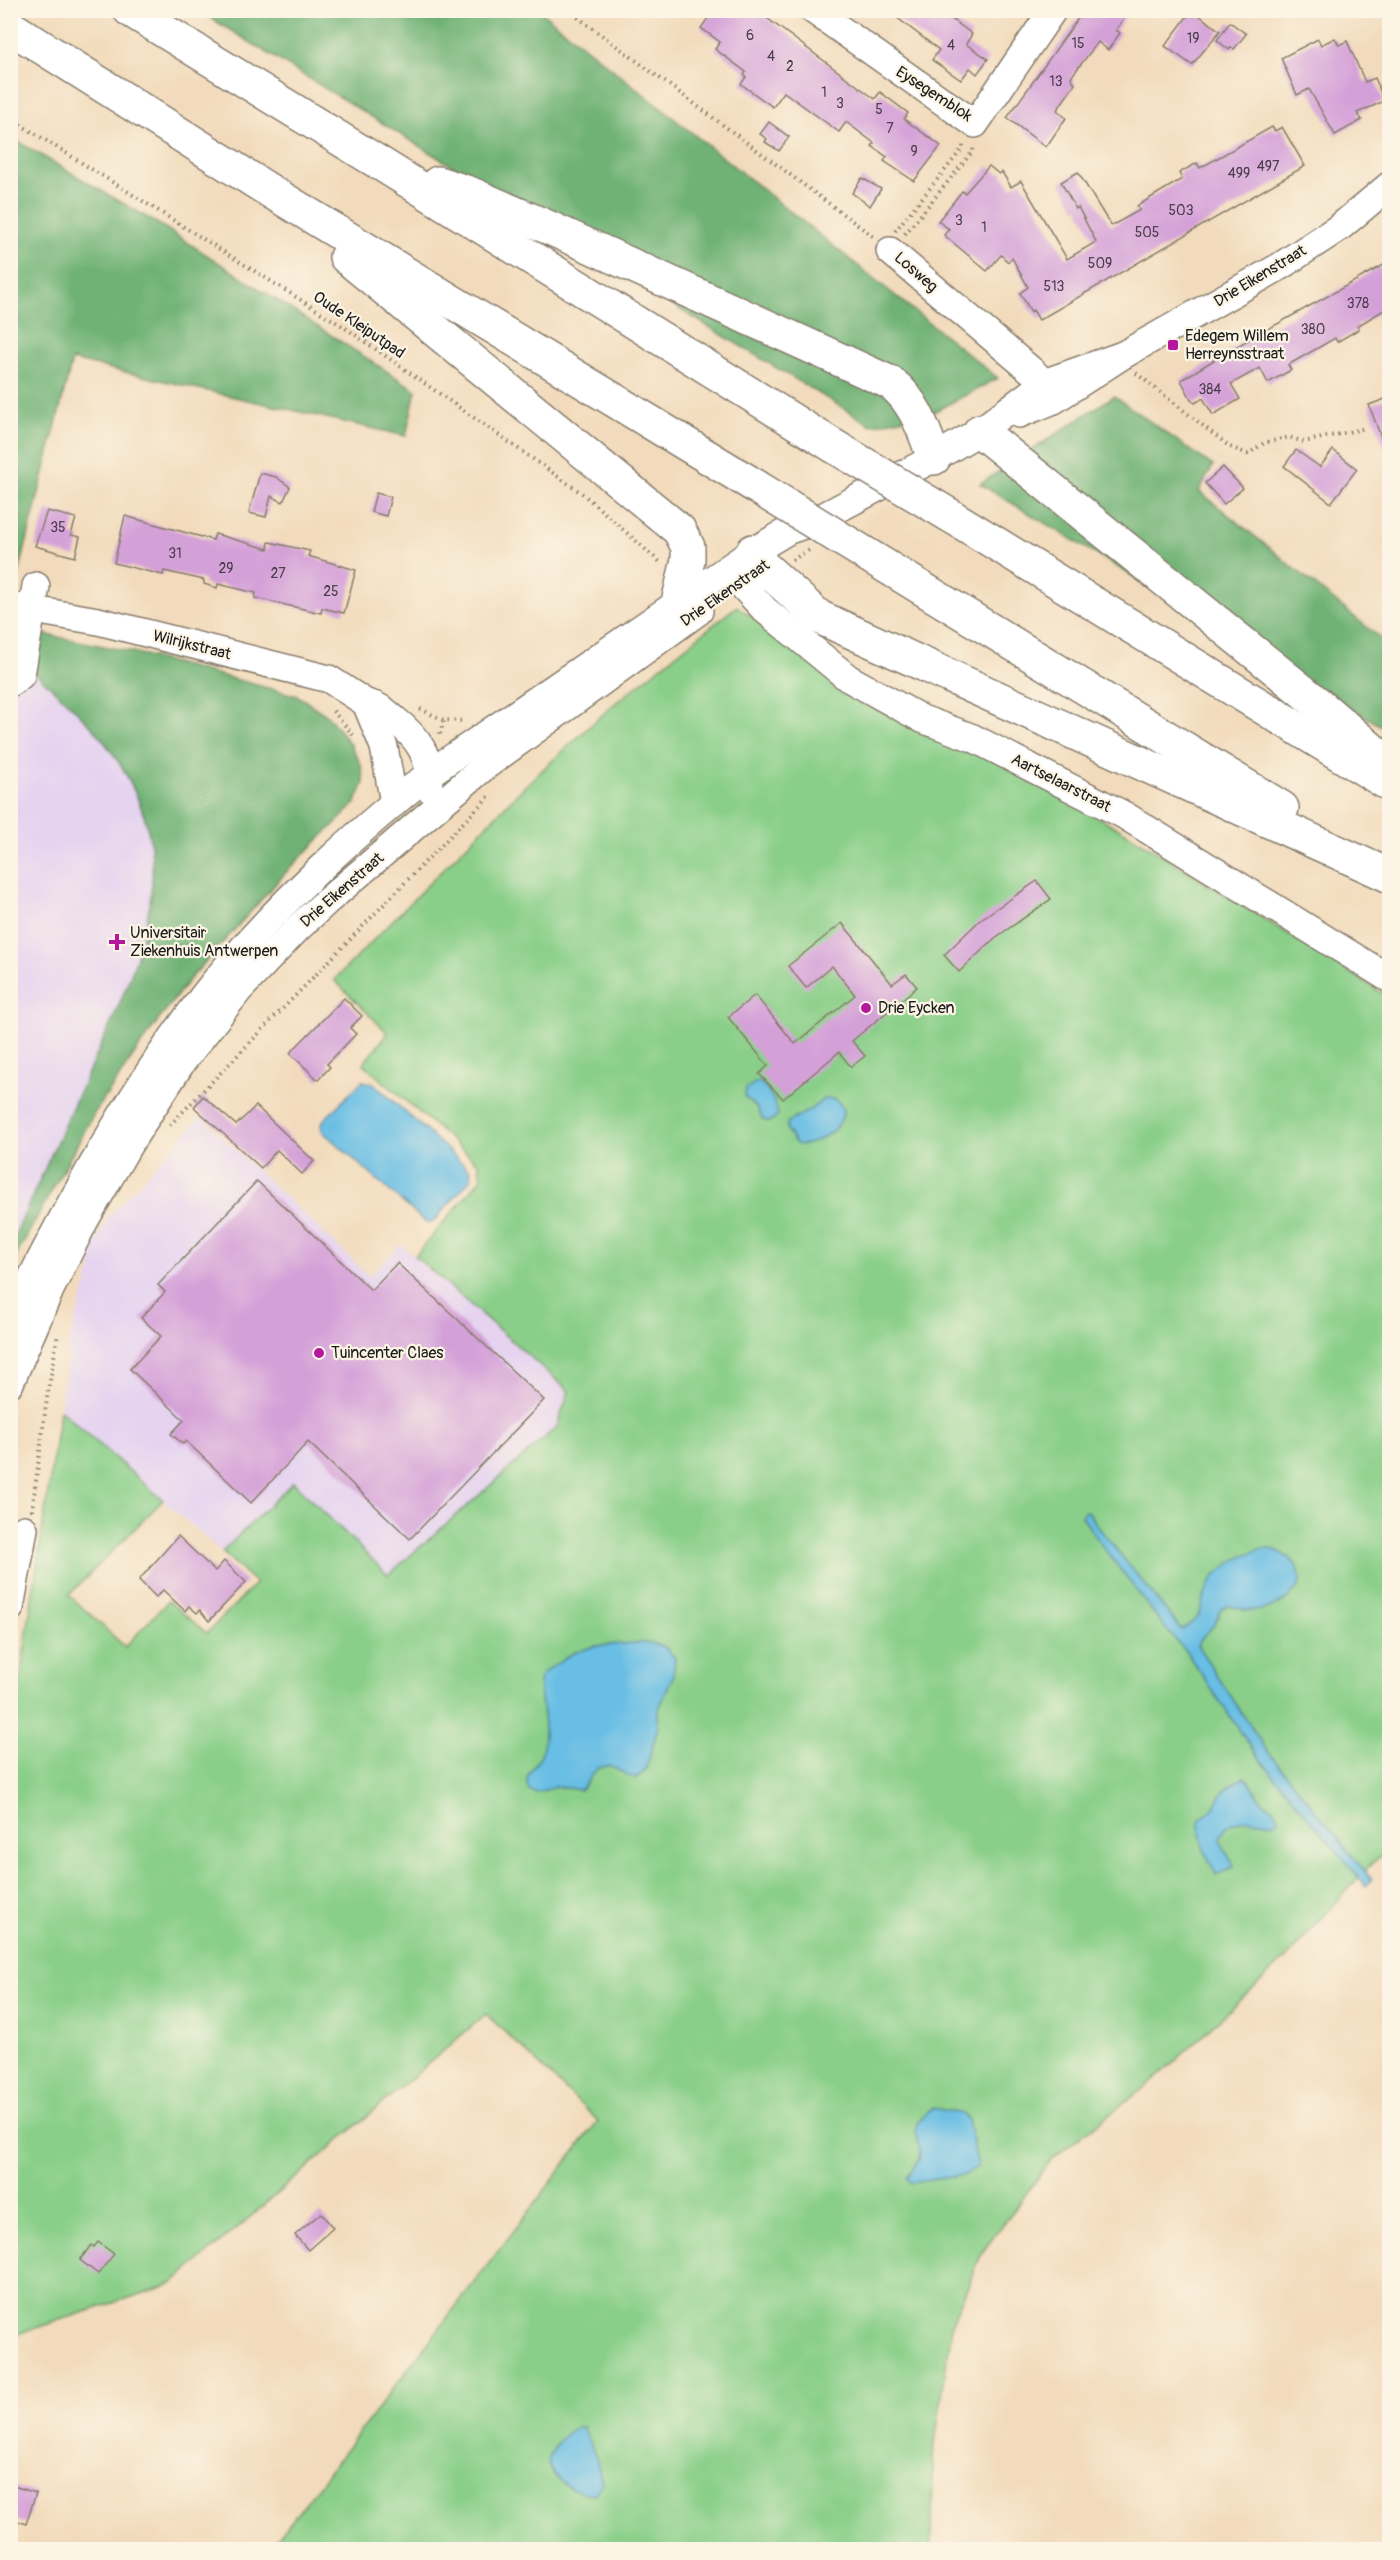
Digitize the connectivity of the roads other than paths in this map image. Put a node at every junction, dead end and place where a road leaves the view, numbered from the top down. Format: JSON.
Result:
{"nodes":[{"id":1,"x":130,"y":10,"type":"edge"},
{"id":2,"x":813,"y":10,"type":"edge"},
{"id":3,"x":1053,"y":10,"type":"edge"},
{"id":4,"x":10,"y":27,"type":"edge"},
{"id":5,"x":381,"y":164,"type":"junction"},
{"id":6,"x":1389,"y":185,"type":"edge"},
{"id":7,"x":270,"y":191,"type":"junction"},
{"id":8,"x":887,"y":248,"type":"road end"},
{"id":9,"x":1049,"y":392,"type":"junction"},
{"id":10,"x":980,"y":431,"type":"junction"},
{"id":11,"x":934,"y":458,"type":"junction"},
{"id":12,"x":752,"y":567,"type":"junction"},
{"id":13,"x":26,"y":601,"type":"edge"},
{"id":14,"x":678,"y":603,"type":"junction"},
{"id":15,"x":10,"y":683,"type":"edge"},
{"id":16,"x":366,"y":703,"type":"junction"},
{"id":17,"x":412,"y":733,"type":"junction"},
{"id":18,"x":481,"y":738,"type":"junction"},
{"id":19,"x":1389,"y":765,"type":"edge"},
{"id":20,"x":430,"y":773,"type":"junction"},
{"id":21,"x":1389,"y":784,"type":"edge"},
{"id":22,"x":394,"y":803,"type":"junction"},
{"id":23,"x":1389,"y":875,"type":"edge"},
{"id":24,"x":355,"y":879,"type":"junction"},
{"id":25,"x":1389,"y":979,"type":"edge"},
{"id":26,"x":117,"y":1143,"type":"junction"},
{"id":27,"x":10,"y":1326,"type":"edge"},
{"id":28,"x":10,"y":1383,"type":"edge"},
{"id":29,"x":24,"y":1528,"type":"road end"},
{"id":30,"x":10,"y":1608,"type":"edge"}],
"edges":[{"from":1,"to":5,"type":"highway"},
{"from":2,"to":3,"type":"street","name":"Eysegemblok"},
{"from":4,"to":7,"type":"highway"},
{"from":5,"to":11,"type":"highway"},
{"from":5,"to":21,"type":"highway","bridge":true},
{"from":6,"to":9,"type":"street","name":"Drie Eikenstraat"},
{"from":7,"to":14,"type":"highway"},
{"from":7,"to":23,"type":"highway","bridge":true},
{"from":8,"to":9,"type":"street","name":"Losweg"},
{"from":9,"to":10,"type":"street","name":"Drie Eikenstraat"},
{"from":10,"to":11,"type":"street","name":"Drie Eikenstraat"},
{"from":10,"to":19,"type":"highway"},
{"from":11,"to":12,"type":"street","name":"Drie Eikenstraat"},
{"from":12,"to":14,"type":"street","name":"Drie Eikenstraat"},
{"from":12,"to":23,"type":"highway"},
{"from":12,"to":24,"type":"street","name":"Drie Eikenstraat"},
{"from":12,"to":25,"type":"street","name":"Aartselaarstraat"},
{"from":13,"to":15,"type":"street"},
{"from":13,"to":16,"type":"street","name":"Wilrijkstraat"},
{"from":14,"to":18,"type":"street","name":"Drie Eikenstraat"},
{"from":16,"to":17,"type":"street","name":"Wilrijkstraat"},
{"from":16,"to":22,"type":"street"},
{"from":17,"to":18,"type":"street","name":"Wilrijkstraat"},
{"from":17,"to":20,"type":"street","name":"Wilrijkstraat"},
{"from":18,"to":20,"type":"street","name":"Drie Eikenstraat"},
{"from":20,"to":22,"type":"street","name":"Drie Eikenstraat"},
{"from":20,"to":24,"type":"street"},
{"from":22,"to":26,"type":"street","name":"Drie Eikenstraat"},
{"from":24,"to":26,"type":"street","name":"Drie Eikenstraat"},
{"from":26,"to":27,"type":"street","name":"Drie Eikenstraat"},
{"from":26,"to":28,"type":"street","name":"Drie Eikenstraat"},
{"from":29,"to":30,"type":"street"}]}
